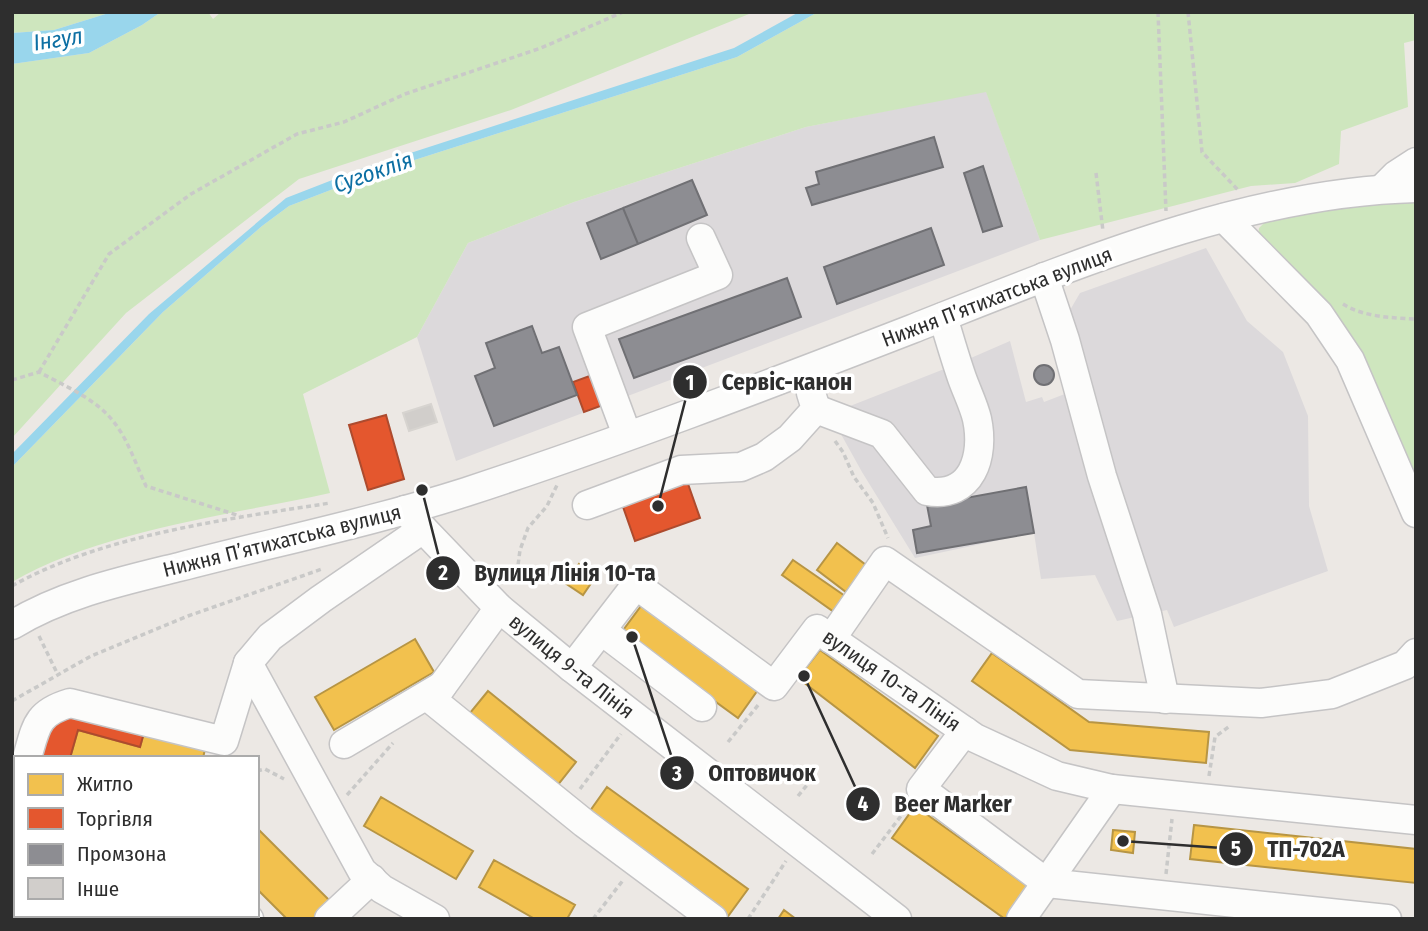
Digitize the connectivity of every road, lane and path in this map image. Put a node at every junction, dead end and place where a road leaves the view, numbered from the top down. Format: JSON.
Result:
{"nodes":[{"id":1,"x":623,"y":12,"type":"edge"},
{"id":2,"x":1158,"y":12,"type":"edge"},
{"id":3,"x":1188,"y":12,"type":"edge"},
{"id":4,"x":1416,"y":162,"type":"edge"},
{"id":5,"x":1096,"y":173,"type":"dead end"},
{"id":6,"x":1416,"y":188,"type":"edge"},
{"id":7,"x":1382,"y":189,"type":"junction"},
{"id":8,"x":1265,"y":208,"type":"junction"},
{"id":9,"x":1166,"y":216,"type":"dead end"},
{"id":10,"x":1224,"y":218,"type":"junction"},
{"id":11,"x":1104,"y":237,"type":"dead end"},
{"id":12,"x":701,"y":238,"type":"dead end"},
{"id":13,"x":1044,"y":277,"type":"junction"},
{"id":14,"x":1341,"y":303,"type":"dead end"},
{"id":15,"x":943,"y":317,"type":"junction"},
{"id":16,"x":1416,"y":319,"type":"edge"},
{"id":17,"x":804,"y":371,"type":"junction"},
{"id":18,"x":39,"y":372,"type":"junction"},
{"id":19,"x":12,"y":380,"type":"edge"},
{"id":20,"x":816,"y":409,"type":"junction"},
{"id":21,"x":627,"y":435,"type":"junction"},
{"id":22,"x":563,"y":458,"type":"junction"},
{"id":23,"x":332,"y":503,"type":"dead end"},
{"id":24,"x":587,"y":505,"type":"dead end"},
{"id":25,"x":1416,"y":513,"type":"edge"},
{"id":26,"x":242,"y":517,"type":"junction"},
{"id":27,"x":414,"y":520,"type":"junction"},
{"id":28,"x":885,"y":561,"type":"junction"},
{"id":29,"x":323,"y":569,"type":"dead end"},
{"id":30,"x":517,"y":573,"type":"dead end"},
{"id":31,"x":12,"y":586,"type":"edge"},
{"id":32,"x":499,"y":608,"type":"junction"},
{"id":33,"x":20,"y":620,"type":"edge"},
{"id":34,"x":602,"y":631,"type":"junction"},
{"id":35,"x":831,"y":639,"type":"junction"},
{"id":36,"x":1416,"y":653,"type":"edge"},
{"id":37,"x":248,"y":663,"type":"junction"},
{"id":38,"x":572,"y":668,"type":"junction"},
{"id":39,"x":57,"y":674,"type":"junction"},
{"id":40,"x":442,"y":686,"type":"junction"},
{"id":41,"x":774,"y":686,"type":"junction"},
{"id":42,"x":1166,"y":699,"type":"junction"},
{"id":43,"x":12,"y":701,"type":"edge"},
{"id":44,"x":1261,"y":704,"type":"junction"},
{"id":45,"x":702,"y":706,"type":"dead end"},
{"id":46,"x":633,"y":718,"type":"junction"},
{"id":47,"x":965,"y":731,"type":"junction"},
{"id":48,"x":394,"y":742,"type":"dead end"},
{"id":49,"x":728,"y":742,"type":"dead end"},
{"id":50,"x":344,"y":744,"type":"dead end"},
{"id":51,"x":222,"y":749,"type":"edge"},
{"id":52,"x":28,"y":756,"type":"edge"},
{"id":53,"x":807,"y":785,"type":"dead end"},
{"id":54,"x":922,"y":789,"type":"junction"},
{"id":55,"x":1112,"y":789,"type":"junction"},
{"id":56,"x":798,"y":796,"type":"dead end"},
{"id":57,"x":1174,"y":796,"type":"junction"},
{"id":58,"x":1206,"y":799,"type":"junction"},
{"id":59,"x":566,"y":808,"type":"junction"},
{"id":60,"x":331,"y":813,"type":"junction"},
{"id":61,"x":1416,"y":820,"type":"edge"},
{"id":62,"x":799,"y":841,"type":"junction"},
{"id":63,"x":872,"y":854,"type":"dead end"},
{"id":64,"x":1047,"y":883,"type":"junction"},
{"id":65,"x":377,"y":884,"type":"junction"},
{"id":66,"x":620,"y":884,"type":"dead end"},
{"id":67,"x":1164,"y":894,"type":"junction"},
{"id":68,"x":1330,"y":916,"type":"edge"},
{"id":69,"x":329,"y":919,"type":"edge"},
{"id":70,"x":356,"y":919,"type":"edge"},
{"id":71,"x":435,"y":919,"type":"edge"},
{"id":72,"x":593,"y":919,"type":"edge"},
{"id":73,"x":713,"y":919,"type":"edge"},
{"id":74,"x":748,"y":919,"type":"edge"},
{"id":75,"x":897,"y":919,"type":"edge"},
{"id":76,"x":1021,"y":919,"type":"edge"},
{"id":77,"x":1387,"y":919,"type":"edge"}],
"edges":[{"from":1,"to":18,"type":"path"},
{"from":2,"to":9,"type":"path"},
{"from":3,"to":8,"type":"path"},
{"from":4,"to":7,"type":"street"},
{"from":5,"to":11,"type":"path"},
{"from":6,"to":7,"type":"street","name":"Нижня Пʼятихатська вулиця"},
{"from":7,"to":8,"type":"street","name":"Нижня Пʼятихатська вулиця"},
{"from":8,"to":10,"type":"street","name":"Нижня Пʼятихатська вулиця"},
{"from":10,"to":13,"type":"street","name":"Нижня Пʼятихатська вулиця"},
{"from":10,"to":25,"type":"street"},
{"from":12,"to":21,"type":"street"},
{"from":13,"to":15,"type":"street","name":"Нижня Пʼятихатська вулиця"},
{"from":13,"to":42,"type":"street"},
{"from":14,"to":16,"type":"path"},
{"from":15,"to":17,"type":"street","name":"Нижня Пʼятихатська вулиця"},
{"from":15,"to":20,"type":"street"},
{"from":17,"to":20,"type":"street"},
{"from":17,"to":21,"type":"street","name":"Нижня Пʼятихатська вулиця"},
{"from":18,"to":19,"type":"path"},
{"from":18,"to":26,"type":"path"},
{"from":20,"to":24,"type":"street"},
{"from":20,"to":28,"type":"path"},
{"from":21,"to":22,"type":"street","name":"Нижня Пʼятихатська вулиця"},
{"from":22,"to":27,"type":"street","name":"Нижня Пʼятихатська вулиця"},
{"from":22,"to":30,"type":"path"},
{"from":23,"to":26,"type":"path"},
{"from":26,"to":31,"type":"path"},
{"from":27,"to":32,"type":"street","name":"вулиця 9-та Лінія"},
{"from":27,"to":33,"type":"street","name":"Нижня Пʼятихатська вулиця"},
{"from":27,"to":37,"type":"street"},
{"from":28,"to":35,"type":"street"},
{"from":28,"to":42,"type":"street"},
{"from":29,"to":39,"type":"path"},
{"from":32,"to":38,"type":"street","name":"вулиця 9-та Лінія"},
{"from":32,"to":40,"type":"street"},
{"from":33,"to":39,"type":"path"},
{"from":34,"to":38,"type":"street"},
{"from":34,"to":41,"type":"street"},
{"from":34,"to":45,"type":"street"},
{"from":35,"to":41,"type":"street","name":"вулиця 10-та Лінія"},
{"from":35,"to":47,"type":"street","name":"вулиця 10-та Лінія"},
{"from":36,"to":44,"type":"street"},
{"from":37,"to":51,"type":"street"},
{"from":37,"to":60,"type":"street"},
{"from":38,"to":46,"type":"street","name":"вулиця 9-та Лінія"},
{"from":39,"to":43,"type":"path"},
{"from":40,"to":50,"type":"street"},
{"from":40,"to":59,"type":"street"},
{"from":41,"to":49,"type":"path"},
{"from":42,"to":44,"type":"street"},
{"from":44,"to":58,"type":"path"},
{"from":46,"to":59,"type":"path"},
{"from":46,"to":62,"type":"street","name":"вулиця 9-та Лінія"},
{"from":47,"to":54,"type":"street"},
{"from":47,"to":55,"type":"street","name":"вулиця 10-та Лінія"},
{"from":48,"to":60,"type":"path"},
{"from":51,"to":52,"type":"street"},
{"from":53,"to":56,"type":"path"},
{"from":54,"to":63,"type":"path"},
{"from":54,"to":64,"type":"street"},
{"from":55,"to":57,"type":"street","name":"вулиця 10-та Лінія"},
{"from":55,"to":64,"type":"street"},
{"from":57,"to":58,"type":"street","name":"вулиця 10-та Лінія"},
{"from":57,"to":67,"type":"path"},
{"from":58,"to":61,"type":"street","name":"вулиця 10-та Лінія"},
{"from":59,"to":73,"type":"street"},
{"from":60,"to":65,"type":"street"},
{"from":62,"to":74,"type":"path"},
{"from":62,"to":75,"type":"street","name":"вулиця 9-та Лінія"},
{"from":64,"to":67,"type":"street"},
{"from":64,"to":76,"type":"street"},
{"from":65,"to":69,"type":"street"},
{"from":65,"to":70,"type":"street"},
{"from":65,"to":71,"type":"street"},
{"from":66,"to":72,"type":"path"},
{"from":67,"to":68,"type":"street"},
{"from":68,"to":77,"type":"street"}]}
